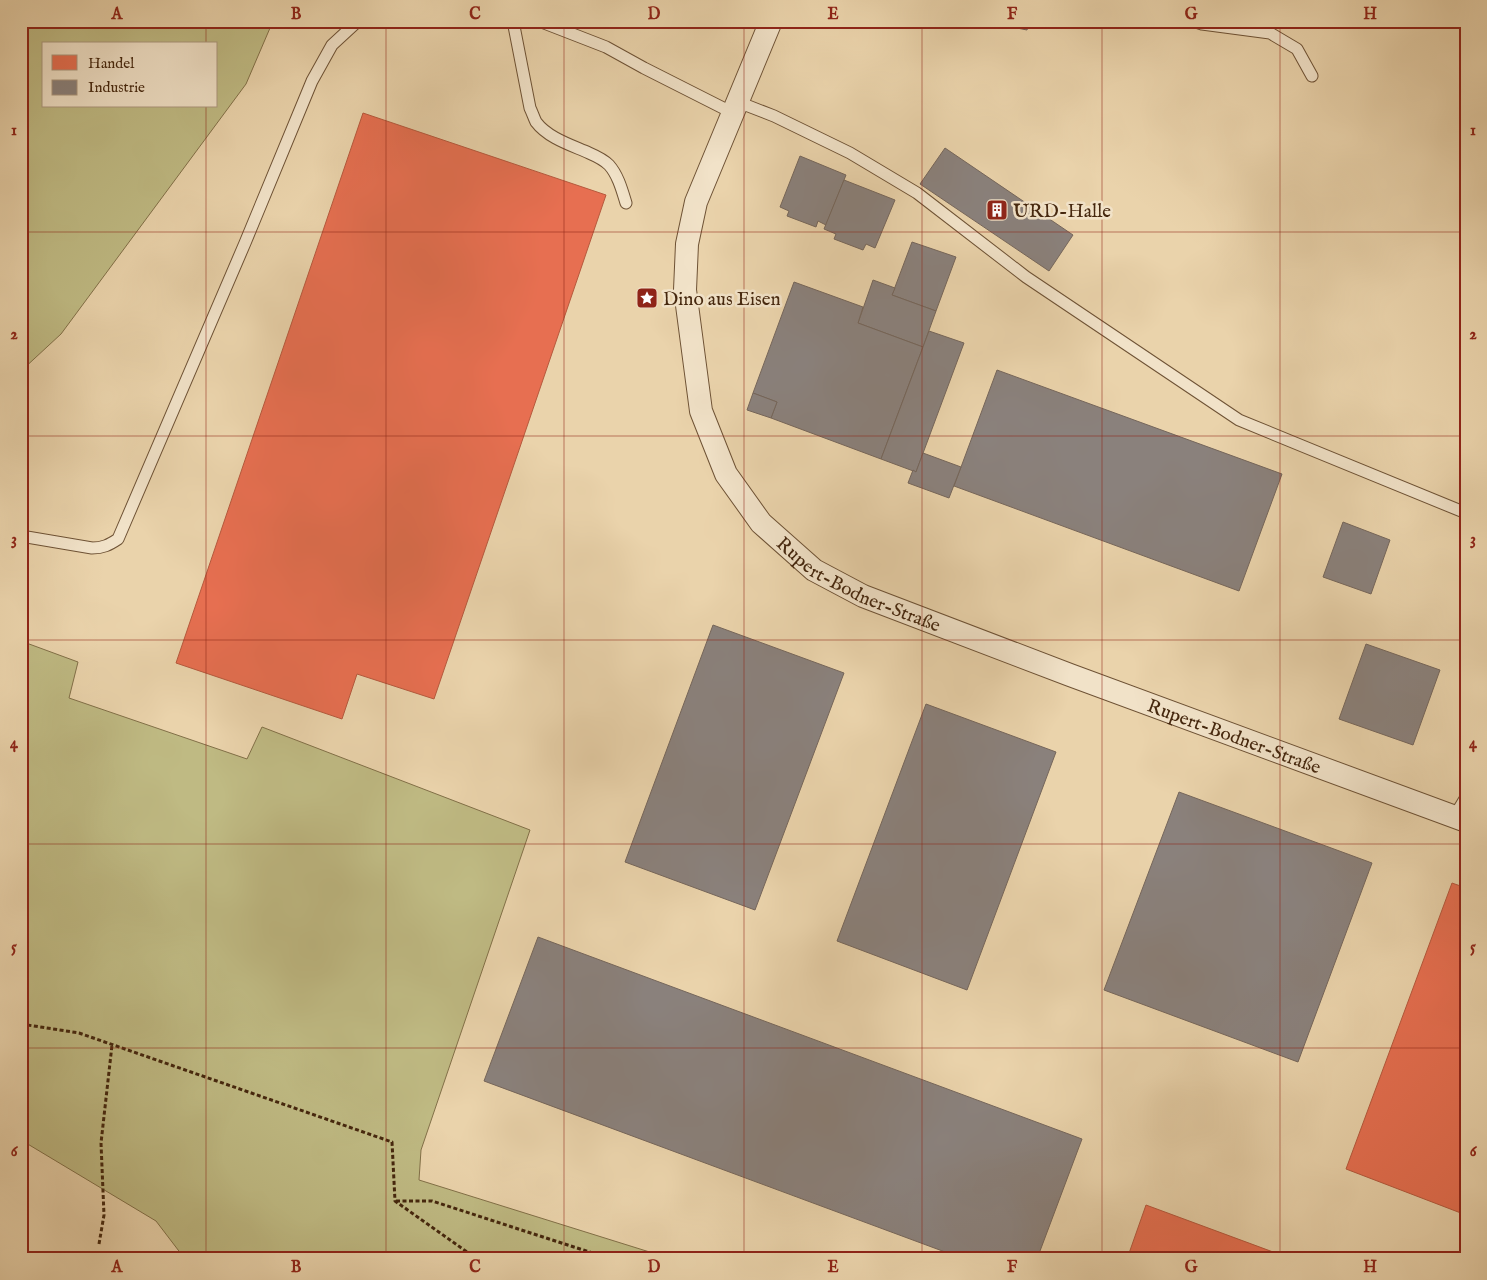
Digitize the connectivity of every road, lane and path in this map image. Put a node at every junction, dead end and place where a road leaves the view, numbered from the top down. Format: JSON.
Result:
{"nodes":[{"id":1,"x":358,"y":21,"type":"edge"},
{"id":2,"x":513,"y":21,"type":"edge"},
{"id":3,"x":539,"y":21,"type":"edge"},
{"id":4,"x":771,"y":21,"type":"edge"},
{"id":5,"x":1193,"y":21,"type":"edge"},
{"id":6,"x":1312,"y":76,"type":"dead end"},
{"id":7,"x":736,"y":108,"type":"junction"},
{"id":8,"x":626,"y":203,"type":"dead end"},
{"id":9,"x":1466,"y":513,"type":"edge"},
{"id":10,"x":21,"y":536,"type":"edge"},
{"id":11,"x":1466,"y":797,"type":"edge"},
{"id":12,"x":1460,"y":819,"type":"edge"},
{"id":13,"x":21,"y":1024,"type":"edge"},
{"id":14,"x":112,"y":1045,"type":"junction"},
{"id":15,"x":395,"y":1201,"type":"junction"},
{"id":16,"x":99,"y":1244,"type":"dead end"},
{"id":17,"x":477,"y":1259,"type":"edge"},
{"id":18,"x":611,"y":1259,"type":"edge"}],
"edges":[{"from":1,"to":10,"type":"lane"},
{"from":2,"to":8,"type":"lane"},
{"from":3,"to":7,"type":"lane"},
{"from":4,"to":7,"type":"street","name":"Rupert-Bodner-Straße"},
{"from":5,"to":6,"type":"lane"},
{"from":7,"to":9,"type":"lane"},
{"from":7,"to":12,"type":"street","name":"Rupert-Bodner-Straße"},
{"from":11,"to":12,"type":"lane"},
{"from":13,"to":14,"type":"path"},
{"from":14,"to":15,"type":"path"},
{"from":14,"to":16,"type":"path"},
{"from":15,"to":17,"type":"path"},
{"from":15,"to":18,"type":"path"}]}
